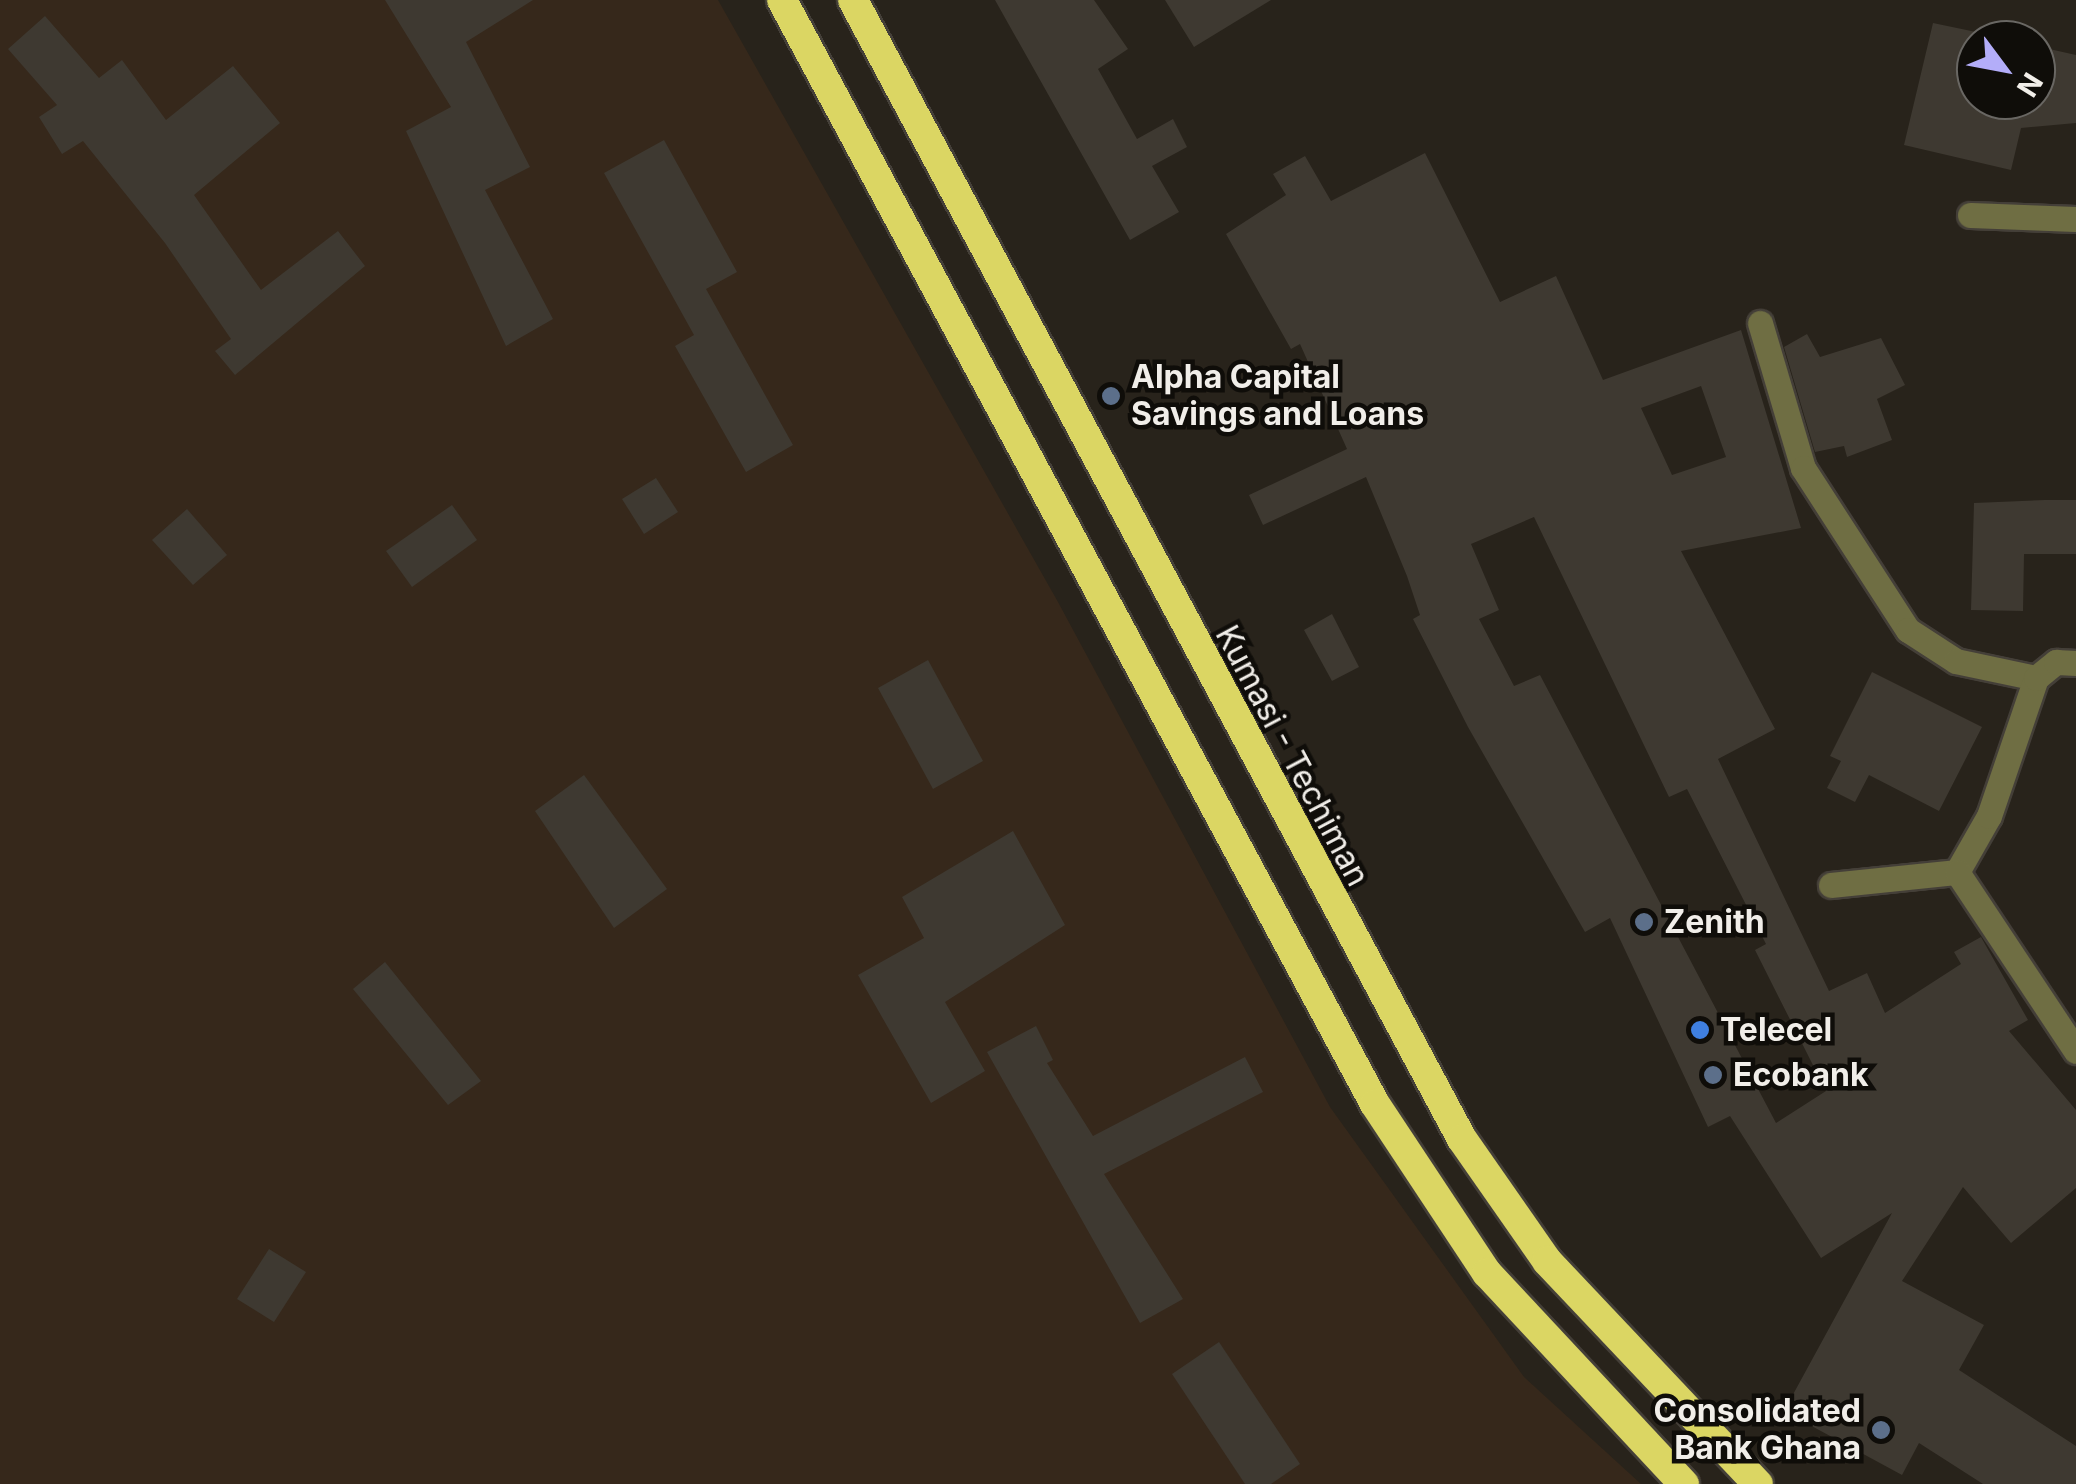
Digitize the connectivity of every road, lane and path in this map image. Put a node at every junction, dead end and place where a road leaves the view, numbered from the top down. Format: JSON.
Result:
{"nodes":[{"id":1,"x":782,"y":0,"type":"edge"},
{"id":2,"x":852,"y":0,"type":"edge"},
{"id":3,"x":1970,"y":216,"type":"dead end"},
{"id":4,"x":2076,"y":218,"type":"edge"},
{"id":5,"x":1760,"y":323,"type":"dead end"},
{"id":6,"x":2076,"y":663,"type":"edge"},
{"id":7,"x":2036,"y":678,"type":"junction"},
{"id":8,"x":1957,"y":872,"type":"junction"},
{"id":9,"x":1831,"y":884,"type":"dead end"},
{"id":10,"x":2076,"y":1051,"type":"edge"},
{"id":11,"x":1684,"y":1484,"type":"edge"},
{"id":12,"x":1758,"y":1484,"type":"edge"}],
"edges":[{"from":1,"to":11,"type":"highway"},
{"from":2,"to":12,"type":"highway","name":"Kumasi - Techiman"},
{"from":3,"to":4,"type":"street"},
{"from":5,"to":7,"type":"street"},
{"from":6,"to":7,"type":"street"},
{"from":7,"to":8,"type":"street"},
{"from":8,"to":9,"type":"street"},
{"from":8,"to":10,"type":"street"}]}
